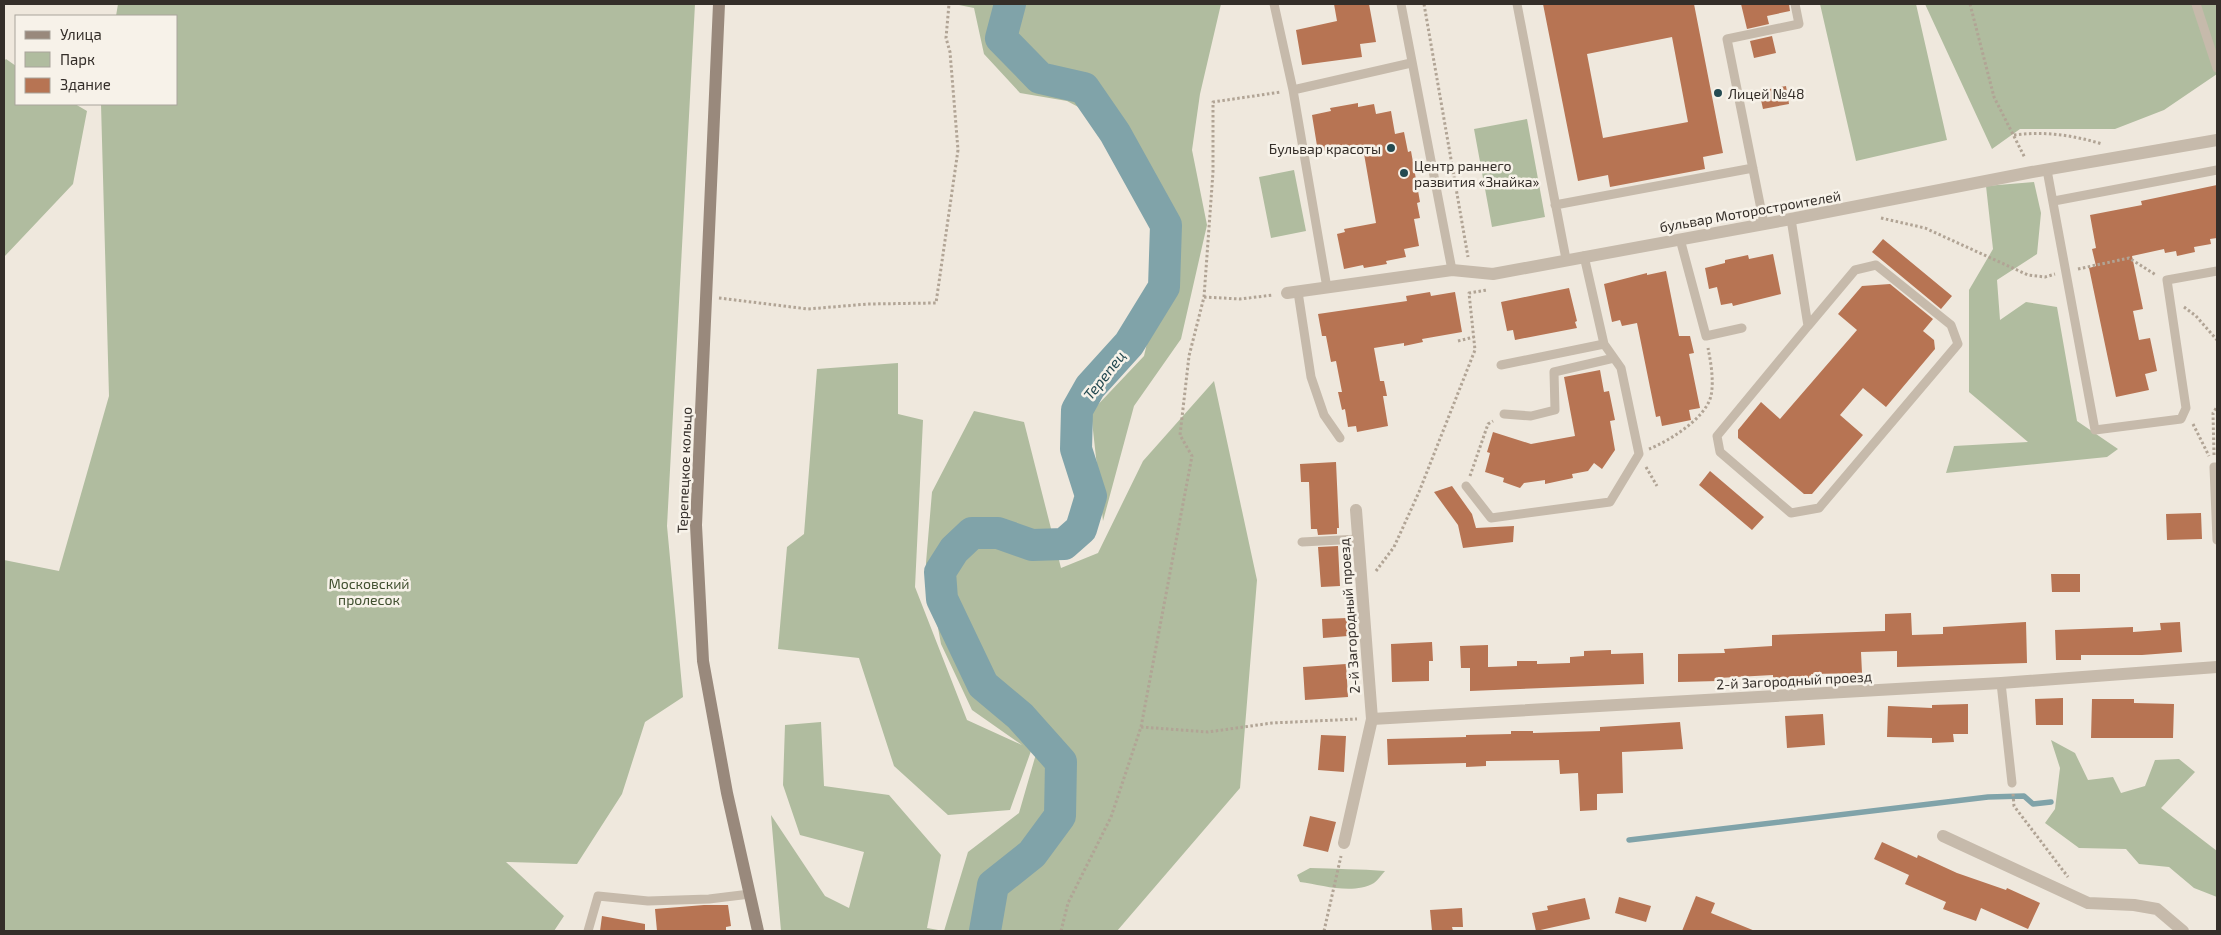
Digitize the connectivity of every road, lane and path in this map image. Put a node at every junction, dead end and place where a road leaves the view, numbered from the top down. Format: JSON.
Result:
{"nodes":[{"id":1,"x":719,"y":4,"type":"edge"},
{"id":2,"x":949,"y":4,"type":"edge"},
{"id":3,"x":1274,"y":4,"type":"edge"},
{"id":4,"x":1401,"y":4,"type":"edge"},
{"id":5,"x":1424,"y":4,"type":"edge"},
{"id":6,"x":1517,"y":4,"type":"edge"},
{"id":7,"x":1795,"y":4,"type":"edge"},
{"id":8,"x":1970,"y":4,"type":"edge"},
{"id":9,"x":2196,"y":4,"type":"edge"},
{"id":10,"x":1411,"y":63,"type":"junction"},
{"id":11,"x":2217,"y":68,"type":"edge"},
{"id":12,"x":1293,"y":90,"type":"junction"},
{"id":13,"x":2014,"y":135,"type":"junction"},
{"id":14,"x":2217,"y":140,"type":"edge"},
{"id":15,"x":2106,"y":145,"type":"dead end"},
{"id":16,"x":1753,"y":168,"type":"junction"},
{"id":17,"x":2047,"y":170,"type":"junction"},
{"id":18,"x":2217,"y":170,"type":"edge"},
{"id":19,"x":2032,"y":172,"type":"junction"},
{"id":20,"x":2054,"y":201,"type":"junction"},
{"id":21,"x":1555,"y":205,"type":"junction"},
{"id":22,"x":1885,"y":215,"type":"dead end"},
{"id":23,"x":1791,"y":219,"type":"junction"},
{"id":24,"x":1764,"y":224,"type":"junction"},
{"id":25,"x":1680,"y":239,"type":"junction"},
{"id":26,"x":1584,"y":256,"type":"junction"},
{"id":27,"x":1566,"y":259,"type":"junction"},
{"id":28,"x":1452,"y":270,"type":"junction"},
{"id":29,"x":1466,"y":271,"type":"junction"},
{"id":30,"x":2066,"y":271,"type":"junction"},
{"id":31,"x":2217,"y":271,"type":"edge"},
{"id":32,"x":2167,"y":280,"type":"junction"},
{"id":33,"x":1326,"y":288,"type":"junction"},
{"id":34,"x":1496,"y":288,"type":"dead end"},
{"id":35,"x":1292,"y":292,"type":"junction"},
{"id":36,"x":1469,"y":293,"type":"junction"},
{"id":37,"x":706,"y":297,"type":"junction"},
{"id":38,"x":1204,"y":297,"type":"junction"},
{"id":39,"x":1808,"y":326,"type":"junction"},
{"id":40,"x":1742,"y":328,"type":"dead end"},
{"id":41,"x":1706,"y":336,"type":"junction"},
{"id":42,"x":1474,"y":337,"type":"junction"},
{"id":43,"x":1458,"y":341,"type":"dead end"},
{"id":44,"x":1604,"y":344,"type":"junction"},
{"id":45,"x":1614,"y":358,"type":"junction"},
{"id":46,"x":1501,"y":365,"type":"dead end"},
{"id":47,"x":2217,"y":407,"type":"edge"},
{"id":48,"x":1504,"y":414,"type":"joint"},
{"id":49,"x":2180,"y":420,"type":"junction"},
{"id":50,"x":1340,"y":438,"type":"dead end"},
{"id":51,"x":1639,"y":454,"type":"junction"},
{"id":52,"x":2216,"y":467,"type":"edge"},
{"id":53,"x":1466,"y":486,"type":"joint"},
{"id":54,"x":1657,"y":486,"type":"dead end"},
{"id":55,"x":1356,"y":510,"type":"dead end"},
{"id":56,"x":1359,"y":539,"type":"junction"},
{"id":57,"x":2217,"y":540,"type":"edge"},
{"id":58,"x":1302,"y":542,"type":"dead end"},
{"id":59,"x":1363,"y":584,"type":"junction"},
{"id":60,"x":2217,"y":667,"type":"edge"},
{"id":61,"x":2001,"y":683,"type":"junction"},
{"id":62,"x":1372,"y":719,"type":"junction"},
{"id":63,"x":1141,"y":727,"type":"junction"},
{"id":64,"x":2012,"y":783,"type":"dead end"},
{"id":65,"x":2014,"y":806,"type":"dead end"},
{"id":66,"x":1943,"y":836,"type":"dead end"},
{"id":67,"x":1344,"y":843,"type":"dead end"},
{"id":68,"x":1338,"y":867,"type":"dead end"},
{"id":69,"x":2071,"y":881,"type":"dead end"},
{"id":70,"x":750,"y":894,"type":"junction"},
{"id":71,"x":588,"y":931,"type":"edge"},
{"id":72,"x":758,"y":931,"type":"edge"},
{"id":73,"x":1061,"y":931,"type":"edge"},
{"id":74,"x":1324,"y":931,"type":"edge"},
{"id":75,"x":2183,"y":931,"type":"edge"}],
"edges":[{"from":1,"to":37,"type":"street","name":"Терепецкое кольцо"},
{"from":2,"to":37,"type":"path"},
{"from":3,"to":12,"type":"lane"},
{"from":4,"to":10,"type":"lane"},
{"from":5,"to":29,"type":"path"},
{"from":6,"to":21,"type":"lane"},
{"from":7,"to":16,"type":"lane"},
{"from":8,"to":13,"type":"path"},
{"from":9,"to":11,"type":"lane"},
{"from":10,"to":12,"type":"lane"},
{"from":10,"to":28,"type":"lane"},
{"from":12,"to":33,"type":"lane"},
{"from":12,"to":38,"type":"path"},
{"from":13,"to":15,"type":"path"},
{"from":13,"to":19,"type":"path"},
{"from":14,"to":17,"type":"street","name":"бульвар Моторостроителей"},
{"from":16,"to":21,"type":"lane"},
{"from":16,"to":24,"type":"lane"},
{"from":17,"to":19,"type":"street","name":"бульвар Моторостроителей"},
{"from":17,"to":20,"type":"lane"},
{"from":18,"to":20,"type":"lane"},
{"from":19,"to":23,"type":"street","name":"бульвар Моторостроителей"},
{"from":20,"to":30,"type":"lane"},
{"from":21,"to":27,"type":"lane"},
{"from":22,"to":30,"type":"path"},
{"from":23,"to":24,"type":"street","name":"бульвар Моторостроителей"},
{"from":23,"to":39,"type":"lane"},
{"from":24,"to":25,"type":"street","name":"бульвар Моторостроителей"},
{"from":25,"to":26,"type":"street","name":"бульвар Моторостроителей"},
{"from":25,"to":41,"type":"lane"},
{"from":26,"to":27,"type":"street","name":"бульвар Моторостроителей"},
{"from":26,"to":44,"type":"lane"},
{"from":27,"to":29,"type":"street","name":"бульвар Моторостроителей"},
{"from":28,"to":29,"type":"street","name":"бульвар Моторостроителей"},
{"from":28,"to":33,"type":"street","name":"бульвар Моторостроителей"},
{"from":29,"to":36,"type":"path"},
{"from":30,"to":32,"type":"path"},
{"from":30,"to":49,"type":"lane"},
{"from":31,"to":32,"type":"lane"},
{"from":32,"to":49,"type":"lane"},
{"from":33,"to":35,"type":"street","name":"бульвар Моторостроителей"},
{"from":34,"to":36,"type":"path"},
{"from":35,"to":38,"type":"path"},
{"from":35,"to":50,"type":"lane"},
{"from":36,"to":42,"type":"path"},
{"from":37,"to":70,"type":"street","name":"Терепецкое кольцо"},
{"from":38,"to":63,"type":"path"},
{"from":39,"to":39,"type":"lane"},
{"from":40,"to":41,"type":"lane"},
{"from":41,"to":51,"type":"path"},
{"from":42,"to":43,"type":"path"},
{"from":42,"to":59,"type":"path"},
{"from":44,"to":45,"type":"lane"},
{"from":44,"to":46,"type":"lane"},
{"from":45,"to":48,"type":"lane"},
{"from":45,"to":51,"type":"lane"},
{"from":47,"to":52,"type":"path"},
{"from":48,"to":53,"type":"path"},
{"from":49,"to":52,"type":"path"},
{"from":51,"to":53,"type":"lane"},
{"from":51,"to":54,"type":"path"},
{"from":52,"to":57,"type":"lane"},
{"from":55,"to":56,"type":"street","name":"2-й Загородный проезд"},
{"from":56,"to":58,"type":"lane"},
{"from":56,"to":59,"type":"street","name":"2-й Загородный проезд"},
{"from":59,"to":62,"type":"street","name":"2-й Загородный проезд"},
{"from":60,"to":61,"type":"street","name":"2-й Загородный проезд"},
{"from":61,"to":62,"type":"street","name":"2-й Загородный проезд"},
{"from":61,"to":64,"type":"lane"},
{"from":62,"to":63,"type":"path"},
{"from":62,"to":67,"type":"street","name":"2-й Загородный проезд"},
{"from":63,"to":73,"type":"path"},
{"from":65,"to":69,"type":"path"},
{"from":66,"to":75,"type":"street"},
{"from":68,"to":74,"type":"path"},
{"from":70,"to":71,"type":"lane"},
{"from":70,"to":72,"type":"street","name":"Терепецкое кольцо"}]}
